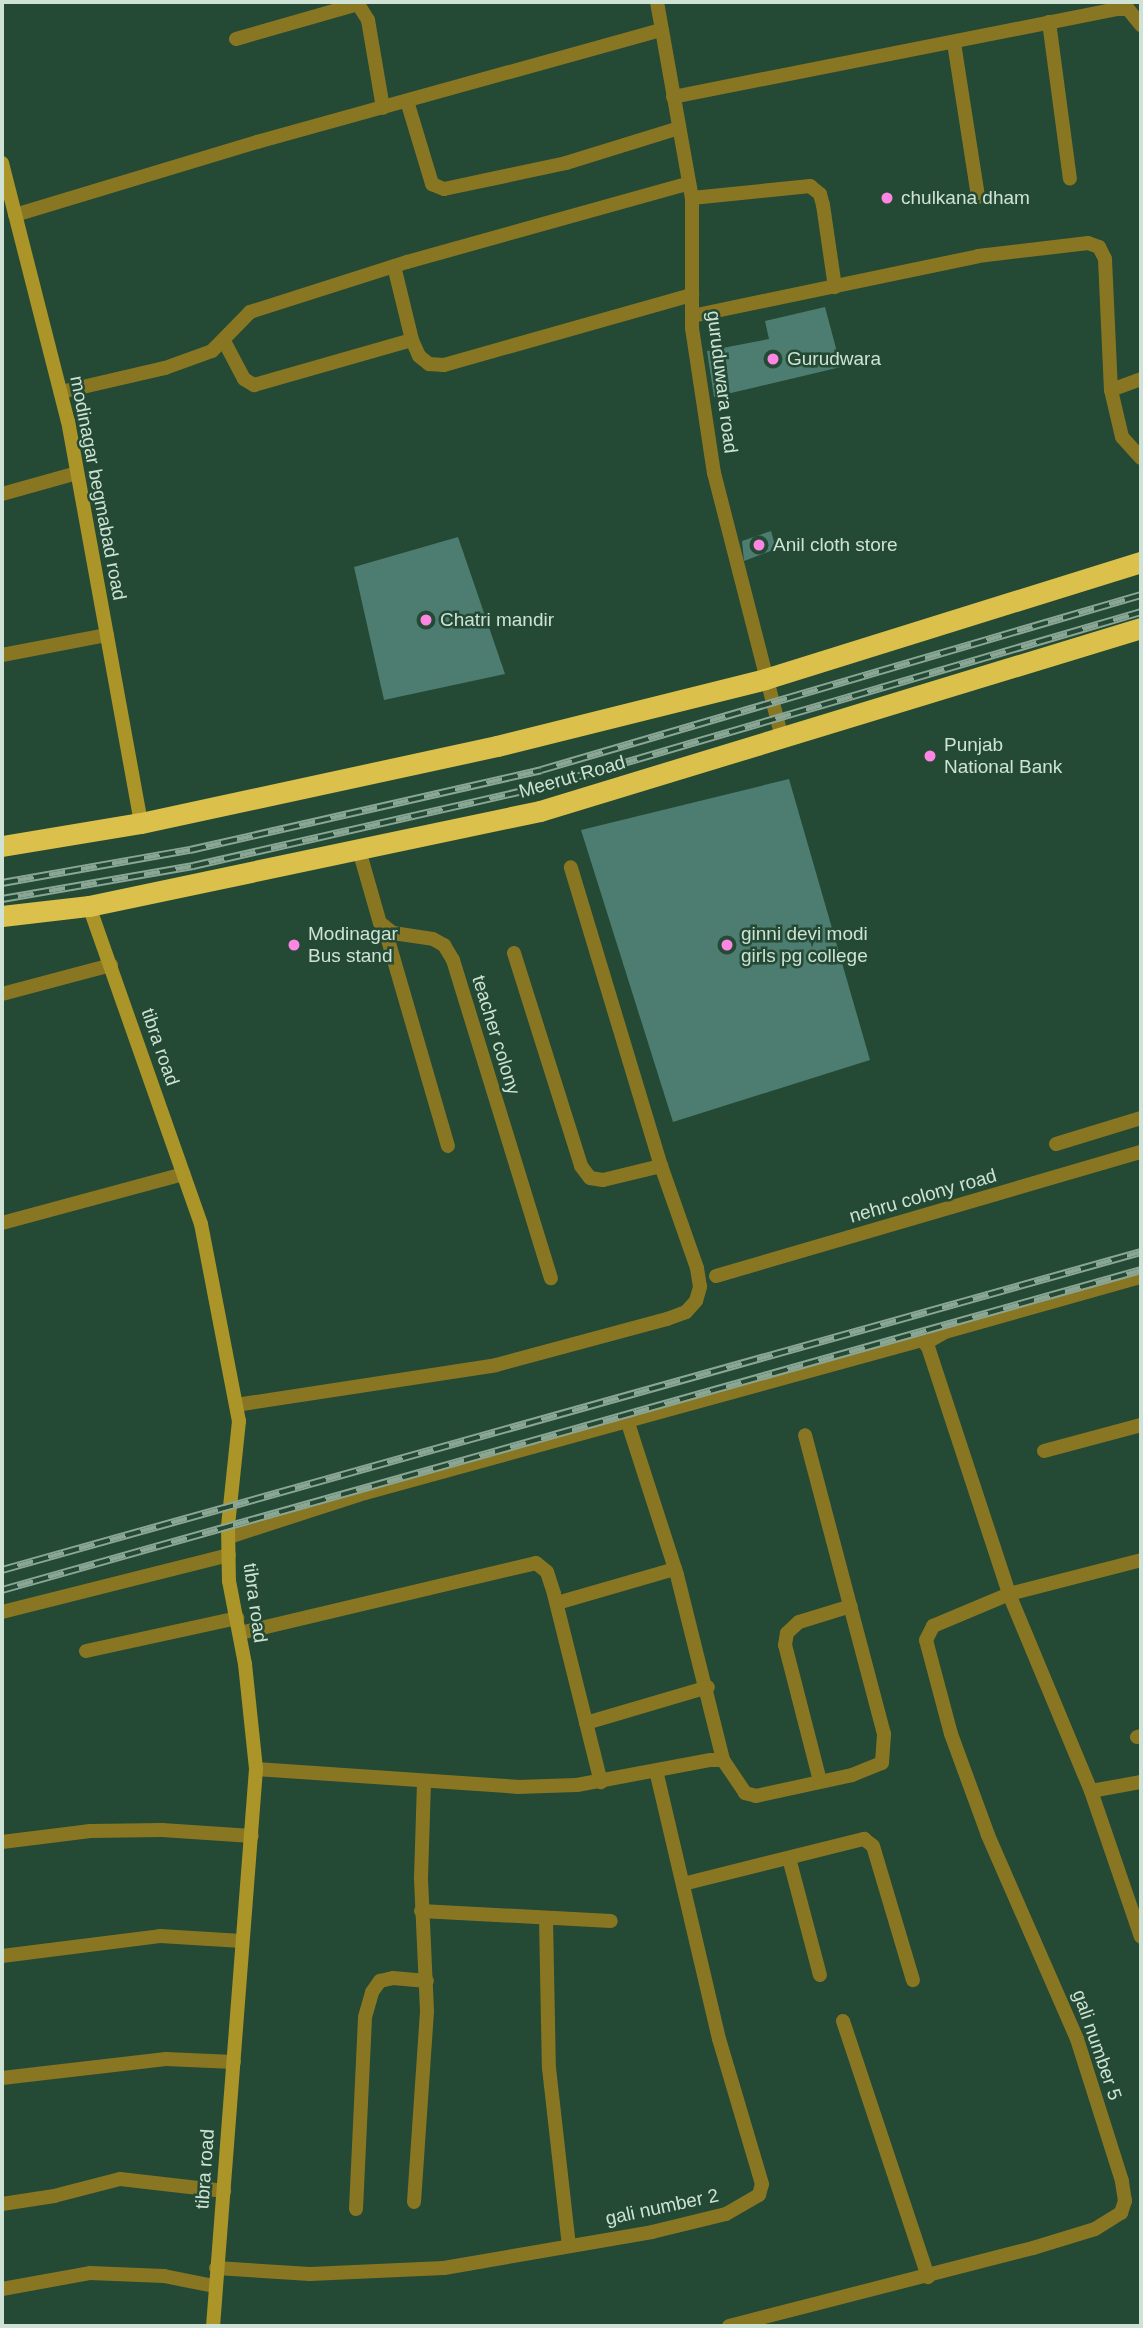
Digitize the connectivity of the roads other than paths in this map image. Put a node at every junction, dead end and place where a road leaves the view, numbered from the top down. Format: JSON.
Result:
{"nodes":[{"id":1,"x":657,"y":2,"type":"edge"},
{"id":2,"x":1078,"y":9,"type":"edge"},
{"id":3,"x":1049,"y":22,"type":"junction"},
{"id":4,"x":1141,"y":25,"type":"edge"},
{"id":5,"x":662,"y":30,"type":"junction"},
{"id":6,"x":236,"y":39,"type":"dead end"},
{"id":7,"x":954,"y":43,"type":"junction"},
{"id":8,"x":673,"y":97,"type":"junction"},
{"id":9,"x":407,"y":101,"type":"junction"},
{"id":10,"x":383,"y":108,"type":"junction"},
{"id":11,"x":679,"y":128,"type":"junction"},
{"id":12,"x":2,"y":163,"type":"edge"},
{"id":13,"x":1070,"y":179,"type":"dead end"},
{"id":14,"x":689,"y":183,"type":"junction"},
{"id":15,"x":978,"y":197,"type":"dead end"},
{"id":16,"x":692,"y":198,"type":"junction"},
{"id":17,"x":15,"y":215,"type":"junction"},
{"id":18,"x":394,"y":266,"type":"junction"},
{"id":19,"x":835,"y":287,"type":"junction"},
{"id":20,"x":692,"y":295,"type":"junction"},
{"id":21,"x":692,"y":316,"type":"junction"},
{"id":22,"x":412,"y":340,"type":"junction"},
{"id":23,"x":224,"y":341,"type":"junction"},
{"id":24,"x":1141,"y":379,"type":"edge"},
{"id":25,"x":1111,"y":390,"type":"junction"},
{"id":26,"x":61,"y":392,"type":"junction"},
{"id":27,"x":1141,"y":458,"type":"edge"},
{"id":28,"x":77,"y":472,"type":"junction"},
{"id":29,"x":2,"y":494,"type":"edge"},
{"id":30,"x":1141,"y":562,"type":"edge"},
{"id":31,"x":1141,"y":628,"type":"edge"},
{"id":32,"x":107,"y":635,"type":"junction"},
{"id":33,"x":2,"y":655,"type":"edge"},
{"id":34,"x":765,"y":679,"type":"junction"},
{"id":35,"x":782,"y":738,"type":"junction"},
{"id":36,"x":141,"y":823,"type":"junction"},
{"id":37,"x":2,"y":846,"type":"edge"},
{"id":38,"x":359,"y":849,"type":"junction"},
{"id":39,"x":571,"y":867,"type":"dead end"},
{"id":40,"x":89,"y":906,"type":"junction"},
{"id":41,"x":2,"y":916,"type":"edge"},
{"id":42,"x":384,"y":926,"type":"junction"},
{"id":43,"x":514,"y":953,"type":"dead end"},
{"id":44,"x":111,"y":965,"type":"junction"},
{"id":45,"x":2,"y":994,"type":"edge"},
{"id":46,"x":1141,"y":1118,"type":"edge"},
{"id":47,"x":1056,"y":1144,"type":"dead end"},
{"id":48,"x":448,"y":1146,"type":"dead end"},
{"id":49,"x":1141,"y":1152,"type":"edge"},
{"id":50,"x":661,"y":1166,"type":"junction"},
{"id":51,"x":184,"y":1174,"type":"junction"},
{"id":52,"x":2,"y":1223,"type":"edge"},
{"id":53,"x":716,"y":1276,"type":"dead end"},
{"id":54,"x":1141,"y":1277,"type":"edge"},
{"id":55,"x":551,"y":1278,"type":"dead end"},
{"id":56,"x":926,"y":1343,"type":"junction"},
{"id":57,"x":236,"y":1405,"type":"junction"},
{"id":58,"x":627,"y":1420,"type":"junction"},
{"id":59,"x":1141,"y":1425,"type":"edge"},
{"id":60,"x":805,"y":1435,"type":"dead end"},
{"id":61,"x":1044,"y":1451,"type":"dead end"},
{"id":62,"x":229,"y":1537,"type":"junction"},
{"id":63,"x":229,"y":1555,"type":"junction"},
{"id":64,"x":1141,"y":1560,"type":"edge"},
{"id":65,"x":675,"y":1569,"type":"junction"},
{"id":66,"x":1009,"y":1594,"type":"junction"},
{"id":67,"x":557,"y":1603,"type":"junction"},
{"id":68,"x":850,"y":1606,"type":"junction"},
{"id":69,"x":2,"y":1612,"type":"edge"},
{"id":70,"x":237,"y":1618,"type":"junction"},
{"id":71,"x":240,"y":1633,"type":"junction"},
{"id":72,"x":86,"y":1651,"type":"dead end"},
{"id":73,"x":708,"y":1687,"type":"junction"},
{"id":74,"x":586,"y":1723,"type":"junction"},
{"id":75,"x":723,"y":1760,"type":"junction"},
{"id":76,"x":256,"y":1769,"type":"junction"},
{"id":77,"x":656,"y":1771,"type":"junction"},
{"id":78,"x":424,"y":1781,"type":"junction"},
{"id":79,"x":601,"y":1782,"type":"junction"},
{"id":80,"x":820,"y":1782,"type":"junction"},
{"id":81,"x":1141,"y":1782,"type":"edge"},
{"id":82,"x":1091,"y":1791,"type":"junction"},
{"id":83,"x":252,"y":1836,"type":"junction"},
{"id":84,"x":2,"y":1842,"type":"edge"},
{"id":85,"x":789,"y":1858,"type":"junction"},
{"id":86,"x":683,"y":1884,"type":"junction"},
{"id":87,"x":421,"y":1911,"type":"junction"},
{"id":88,"x":546,"y":1918,"type":"junction"},
{"id":89,"x":611,"y":1921,"type":"dead end"},
{"id":90,"x":1141,"y":1937,"type":"edge"},
{"id":91,"x":242,"y":1941,"type":"junction"},
{"id":92,"x":2,"y":1956,"type":"edge"},
{"id":93,"x":820,"y":1975,"type":"dead end"},
{"id":94,"x":913,"y":1980,"type":"dead end"},
{"id":95,"x":426,"y":1981,"type":"junction"},
{"id":96,"x":844,"y":2021,"type":"dead end"},
{"id":97,"x":234,"y":2062,"type":"junction"},
{"id":98,"x":2,"y":2078,"type":"edge"},
{"id":99,"x":224,"y":2191,"type":"junction"},
{"id":100,"x":414,"y":2202,"type":"dead end"},
{"id":101,"x":2,"y":2204,"type":"edge"},
{"id":102,"x":356,"y":2209,"type":"dead end"},
{"id":103,"x":569,"y":2245,"type":"junction"},
{"id":104,"x":216,"y":2268,"type":"junction"},
{"id":105,"x":928,"y":2277,"type":"junction"},
{"id":106,"x":214,"y":2286,"type":"junction"},
{"id":107,"x":2,"y":2289,"type":"edge"},
{"id":108,"x":213,"y":2326,"type":"edge"},
{"id":109,"x":729,"y":2326,"type":"edge"}],
"edges":[{"from":1,"to":5,"type":"street","name":"guruduwara road"},
{"from":2,"to":3,"type":"street"},
{"from":2,"to":4,"type":"street"},
{"from":3,"to":7,"type":"street"},
{"from":3,"to":13,"type":"street"},
{"from":5,"to":8,"type":"street","name":"guruduwara road"},
{"from":5,"to":9,"type":"street"},
{"from":6,"to":10,"type":"street"},
{"from":7,"to":8,"type":"street"},
{"from":7,"to":15,"type":"street"},
{"from":8,"to":11,"type":"street","name":"guruduwara road"},
{"from":9,"to":10,"type":"street"},
{"from":9,"to":11,"type":"street"},
{"from":10,"to":17,"type":"street"},
{"from":11,"to":14,"type":"street","name":"guruduwara road"},
{"from":12,"to":17,"type":"street","name":"modinagar begmabad road"},
{"from":14,"to":16,"type":"street","name":"guruduwara road"},
{"from":14,"to":18,"type":"street"},
{"from":16,"to":19,"type":"street"},
{"from":16,"to":20,"type":"street","name":"guruduwara road"},
{"from":17,"to":26,"type":"street","name":"modinagar begmabad road"},
{"from":18,"to":22,"type":"street"},
{"from":18,"to":23,"type":"street"},
{"from":19,"to":21,"type":"street"},
{"from":19,"to":25,"type":"street"},
{"from":20,"to":21,"type":"street","name":"guruduwara road"},
{"from":20,"to":22,"type":"street"},
{"from":21,"to":34,"type":"street","name":"guruduwara road"},
{"from":22,"to":23,"type":"street"},
{"from":23,"to":26,"type":"street"},
{"from":24,"to":25,"type":"street"},
{"from":25,"to":27,"type":"street"},
{"from":26,"to":28,"type":"street","name":"modinagar begmabad road"},
{"from":28,"to":29,"type":"street"},
{"from":28,"to":32,"type":"street","name":"modinagar begmabad road"},
{"from":30,"to":34,"type":"highway"},
{"from":31,"to":35,"type":"highway","name":"Meerut Road"},
{"from":32,"to":33,"type":"street"},
{"from":32,"to":36,"type":"street","name":"modinagar begmabad road"},
{"from":34,"to":35,"type":"street","name":"guruduwara road"},
{"from":34,"to":36,"type":"highway"},
{"from":35,"to":38,"type":"highway","name":"Meerut Road"},
{"from":36,"to":37,"type":"highway"},
{"from":38,"to":40,"type":"highway","name":"Meerut Road"},
{"from":38,"to":42,"type":"street"},
{"from":39,"to":50,"type":"street"},
{"from":40,"to":41,"type":"highway","name":"Meerut Road"},
{"from":40,"to":44,"type":"street","name":"tibra road"},
{"from":42,"to":48,"type":"street"},
{"from":42,"to":55,"type":"street","name":"teacher colony"},
{"from":43,"to":50,"type":"street"},
{"from":44,"to":45,"type":"street"},
{"from":44,"to":51,"type":"street","name":"tibra road"},
{"from":46,"to":47,"type":"street"},
{"from":49,"to":53,"type":"street","name":"nehru colony road"},
{"from":50,"to":57,"type":"street"},
{"from":51,"to":52,"type":"street"},
{"from":51,"to":57,"type":"street","name":"tibra road"},
{"from":54,"to":56,"type":"street"},
{"from":56,"to":58,"type":"street"},
{"from":56,"to":66,"type":"street"},
{"from":57,"to":62,"type":"street","name":"tibra road"},
{"from":58,"to":62,"type":"street"},
{"from":58,"to":65,"type":"street"},
{"from":59,"to":61,"type":"street"},
{"from":60,"to":68,"type":"street"},
{"from":62,"to":63,"type":"street","name":"tibra road"},
{"from":63,"to":69,"type":"street"},
{"from":63,"to":70,"type":"street","name":"tibra road"},
{"from":64,"to":66,"type":"street","name":"gali number 5"},
{"from":65,"to":67,"type":"street"},
{"from":65,"to":73,"type":"street"},
{"from":66,"to":82,"type":"street"},
{"from":66,"to":105,"type":"street","name":"gali number 5"},
{"from":67,"to":71,"type":"street"},
{"from":67,"to":74,"type":"street"},
{"from":68,"to":80,"type":"street"},
{"from":68,"to":80,"type":"street"},
{"from":70,"to":71,"type":"street","name":"tibra road"},
{"from":70,"to":72,"type":"street"},
{"from":71,"to":76,"type":"street","name":"tibra road"},
{"from":73,"to":74,"type":"street"},
{"from":73,"to":75,"type":"street"},
{"from":74,"to":79,"type":"street"},
{"from":75,"to":77,"type":"street"},
{"from":75,"to":80,"type":"street"},
{"from":76,"to":78,"type":"street"},
{"from":76,"to":83,"type":"street","name":"tibra road"},
{"from":77,"to":79,"type":"street"},
{"from":77,"to":86,"type":"street","name":"gali number 2"},
{"from":78,"to":79,"type":"street"},
{"from":78,"to":87,"type":"street"},
{"from":81,"to":82,"type":"street"},
{"from":82,"to":90,"type":"street"},
{"from":83,"to":84,"type":"street"},
{"from":83,"to":91,"type":"street","name":"tibra road"},
{"from":85,"to":86,"type":"street"},
{"from":85,"to":93,"type":"street"},
{"from":85,"to":94,"type":"street"},
{"from":86,"to":103,"type":"street","name":"gali number 2"},
{"from":87,"to":88,"type":"street"},
{"from":87,"to":95,"type":"street"},
{"from":88,"to":89,"type":"street"},
{"from":88,"to":103,"type":"street"},
{"from":91,"to":92,"type":"street"},
{"from":91,"to":97,"type":"street","name":"tibra road"},
{"from":95,"to":100,"type":"street"},
{"from":95,"to":102,"type":"street"},
{"from":96,"to":105,"type":"street"},
{"from":97,"to":98,"type":"street"},
{"from":97,"to":99,"type":"street","name":"tibra road"},
{"from":99,"to":101,"type":"street"},
{"from":99,"to":104,"type":"street","name":"tibra road"},
{"from":103,"to":104,"type":"street","name":"gali number 2"},
{"from":104,"to":106,"type":"street","name":"tibra road"},
{"from":105,"to":109,"type":"street","name":"gali number 5"},
{"from":106,"to":107,"type":"street"},
{"from":106,"to":108,"type":"street","name":"tibra road"}]}
